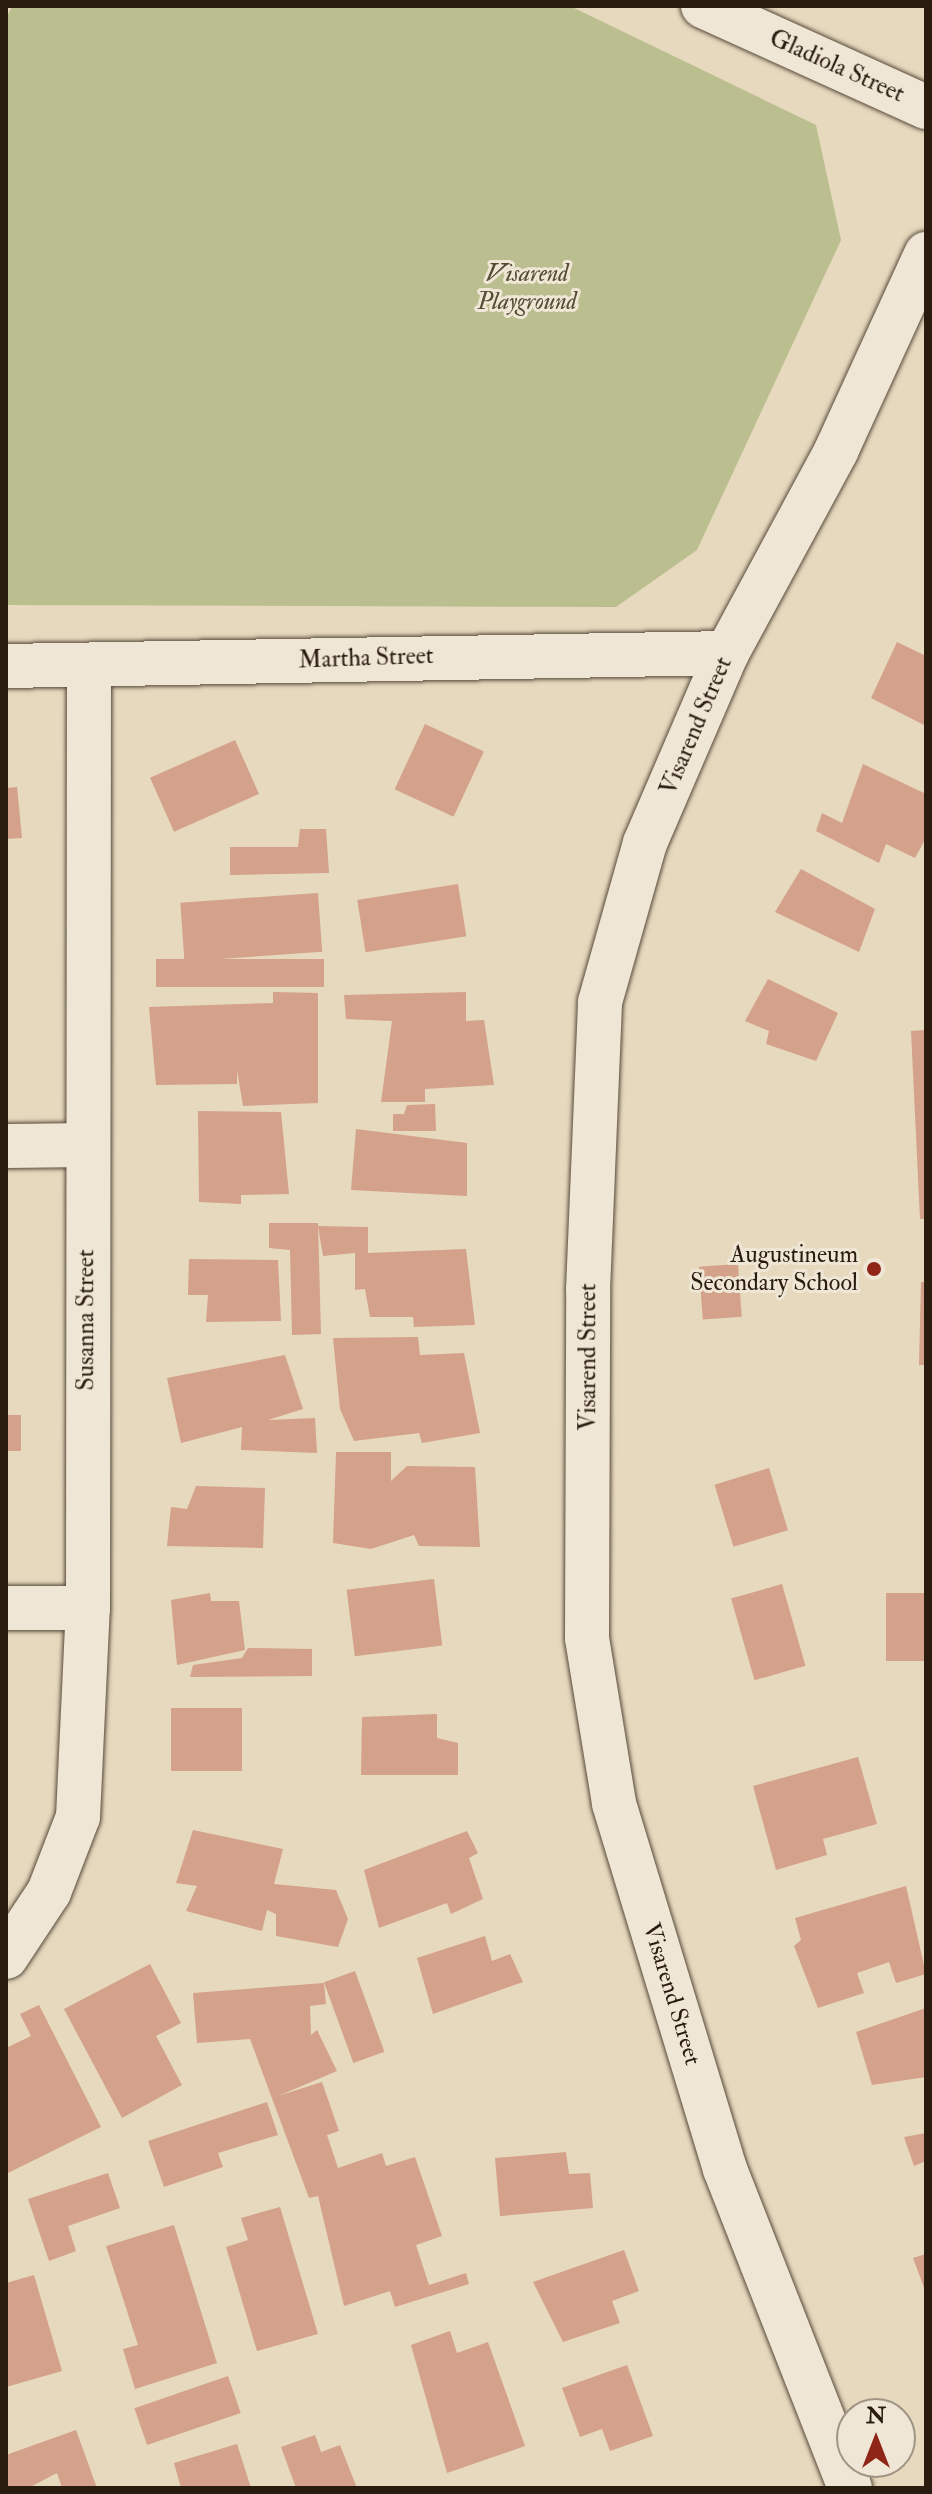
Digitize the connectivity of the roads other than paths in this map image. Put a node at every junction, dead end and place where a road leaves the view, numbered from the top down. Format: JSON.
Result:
{"nodes":[{"id":1,"x":703,"y":6,"type":"edge"},
{"id":2,"x":926,"y":107,"type":"edge"},
{"id":3,"x":926,"y":254,"type":"edge"},
{"id":4,"x":727,"y":653,"type":"junction"},
{"id":5,"x":89,"y":665,"type":"junction"},
{"id":6,"x":6,"y":666,"type":"edge"},
{"id":7,"x":86,"y":1145,"type":"junction"},
{"id":8,"x":6,"y":1146,"type":"edge"},
{"id":9,"x":6,"y":1608,"type":"edge"},
{"id":10,"x":88,"y":1608,"type":"junction"},
{"id":11,"x":6,"y":1957,"type":"edge"},
{"id":12,"x":841,"y":2485,"type":"edge"}],
"edges":[{"from":1,"to":2,"type":"street","name":"Gladiola Street"},
{"from":3,"to":4,"type":"street","name":"Visarend Street"},
{"from":4,"to":5,"type":"street","name":"Martha Street"},
{"from":4,"to":12,"type":"street","name":"Visarend Street"},
{"from":5,"to":6,"type":"street","name":"Martha Street"},
{"from":5,"to":7,"type":"street","name":"Susanna Street"},
{"from":7,"to":8,"type":"street"},
{"from":7,"to":10,"type":"street","name":"Susanna Street"},
{"from":9,"to":10,"type":"street"},
{"from":10,"to":11,"type":"street","name":"Susanna Street"}]}
